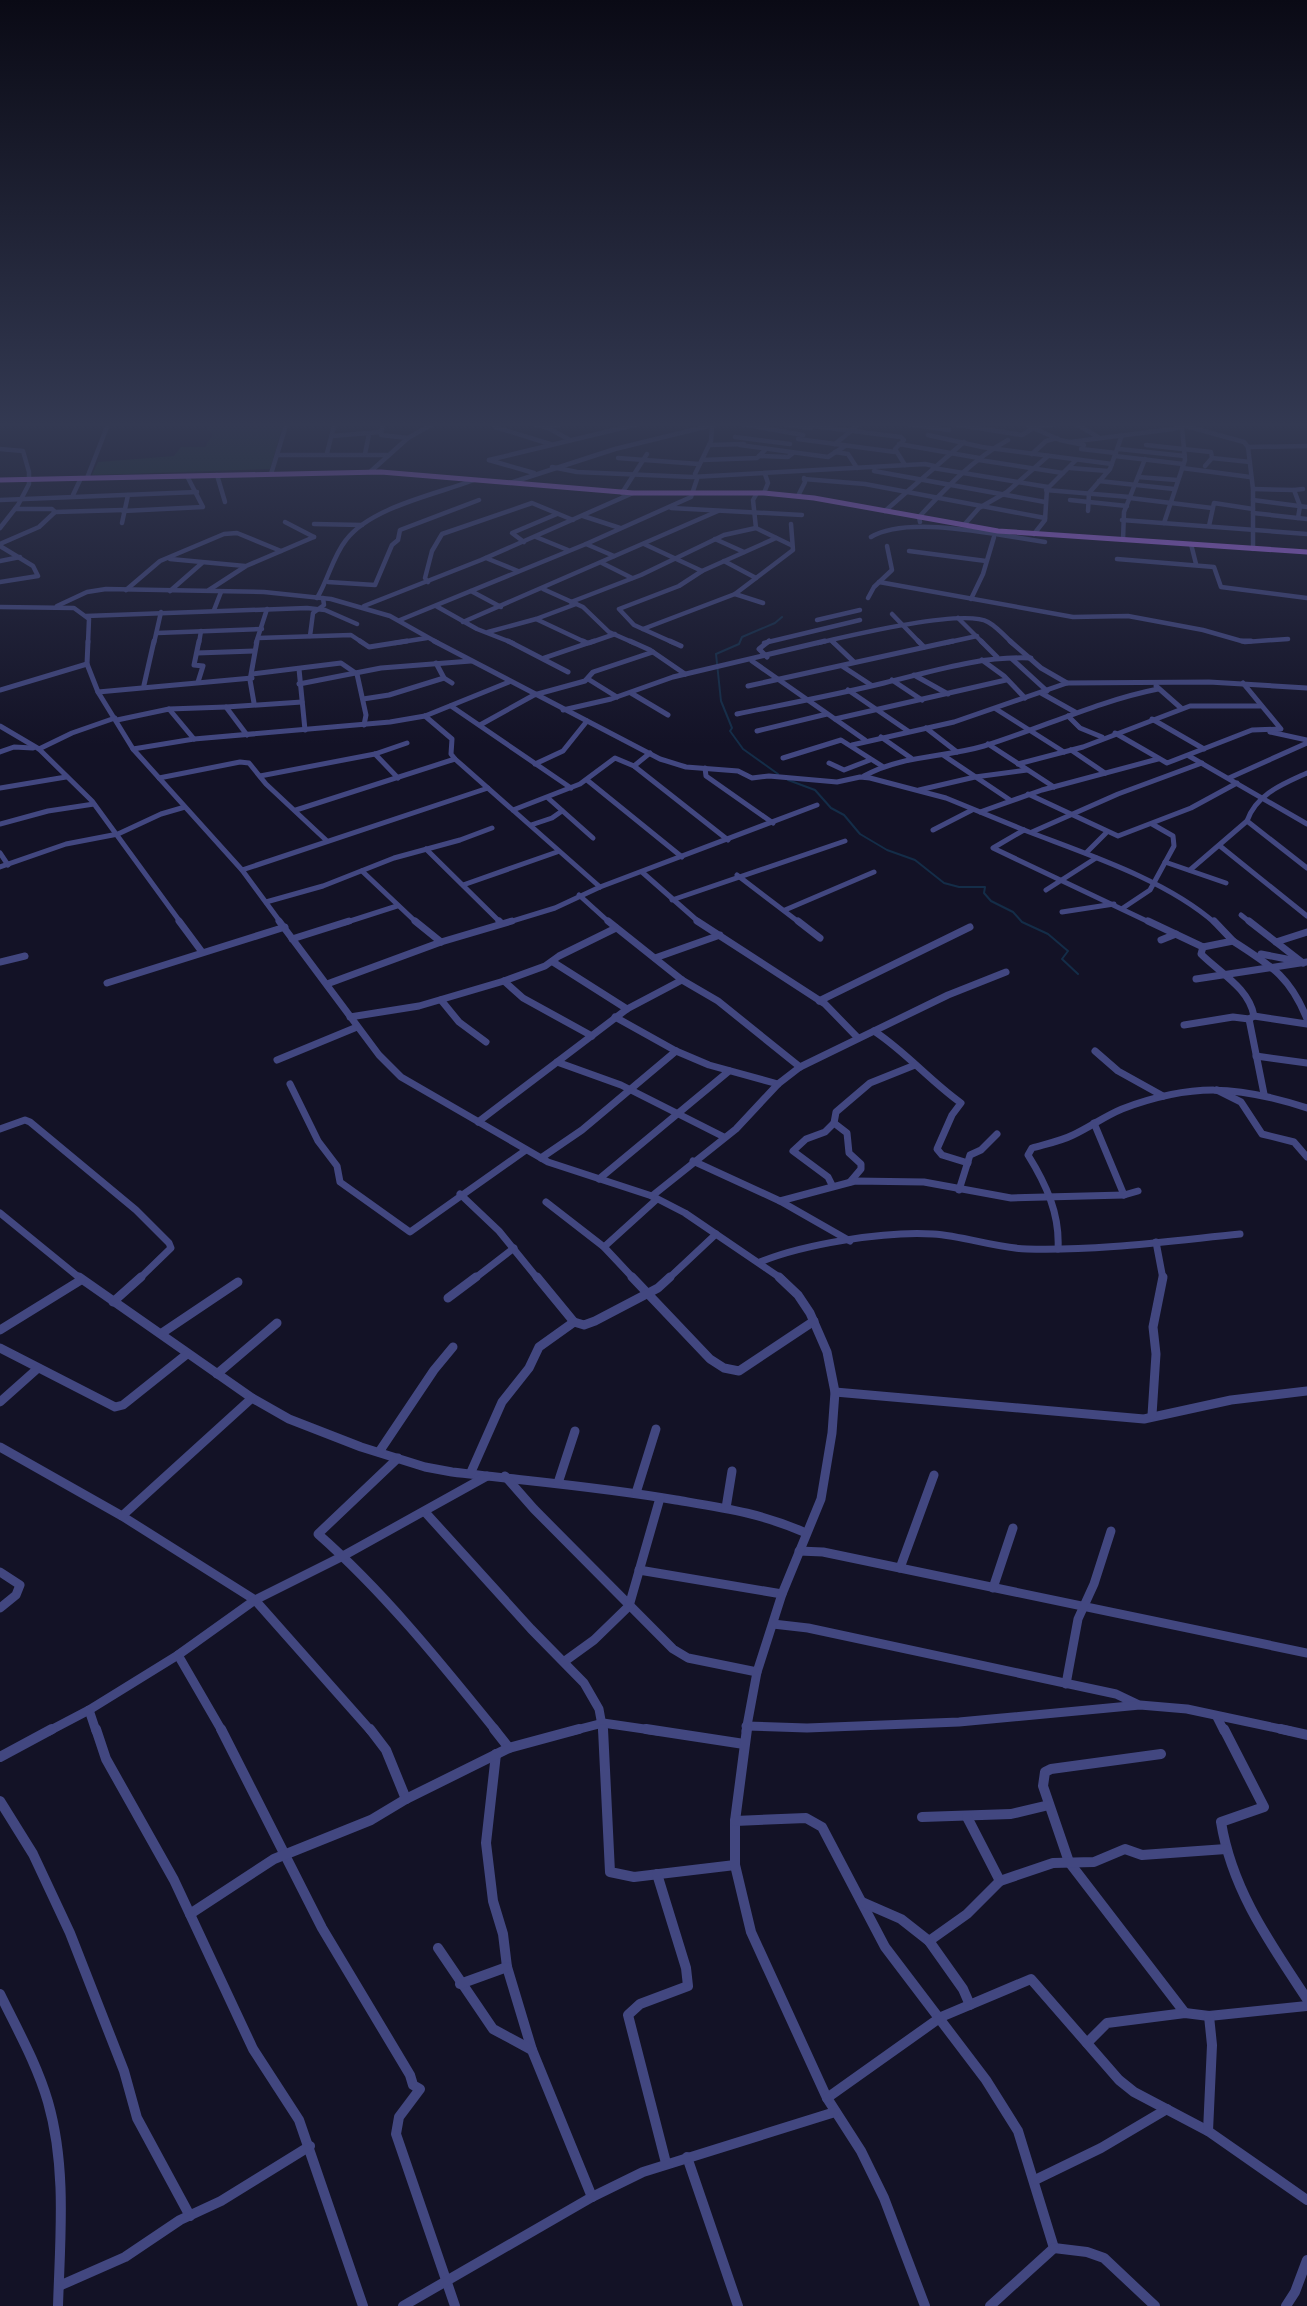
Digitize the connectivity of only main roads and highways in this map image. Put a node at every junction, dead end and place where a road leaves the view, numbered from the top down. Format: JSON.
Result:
{"nodes":[{"id":1,"x":1000,"y":530,"type":"edge"},
{"id":2,"x":1307,"y":552,"type":"edge"}],
"edges":[{"from":1,"to":2,"type":"main road"}]}
